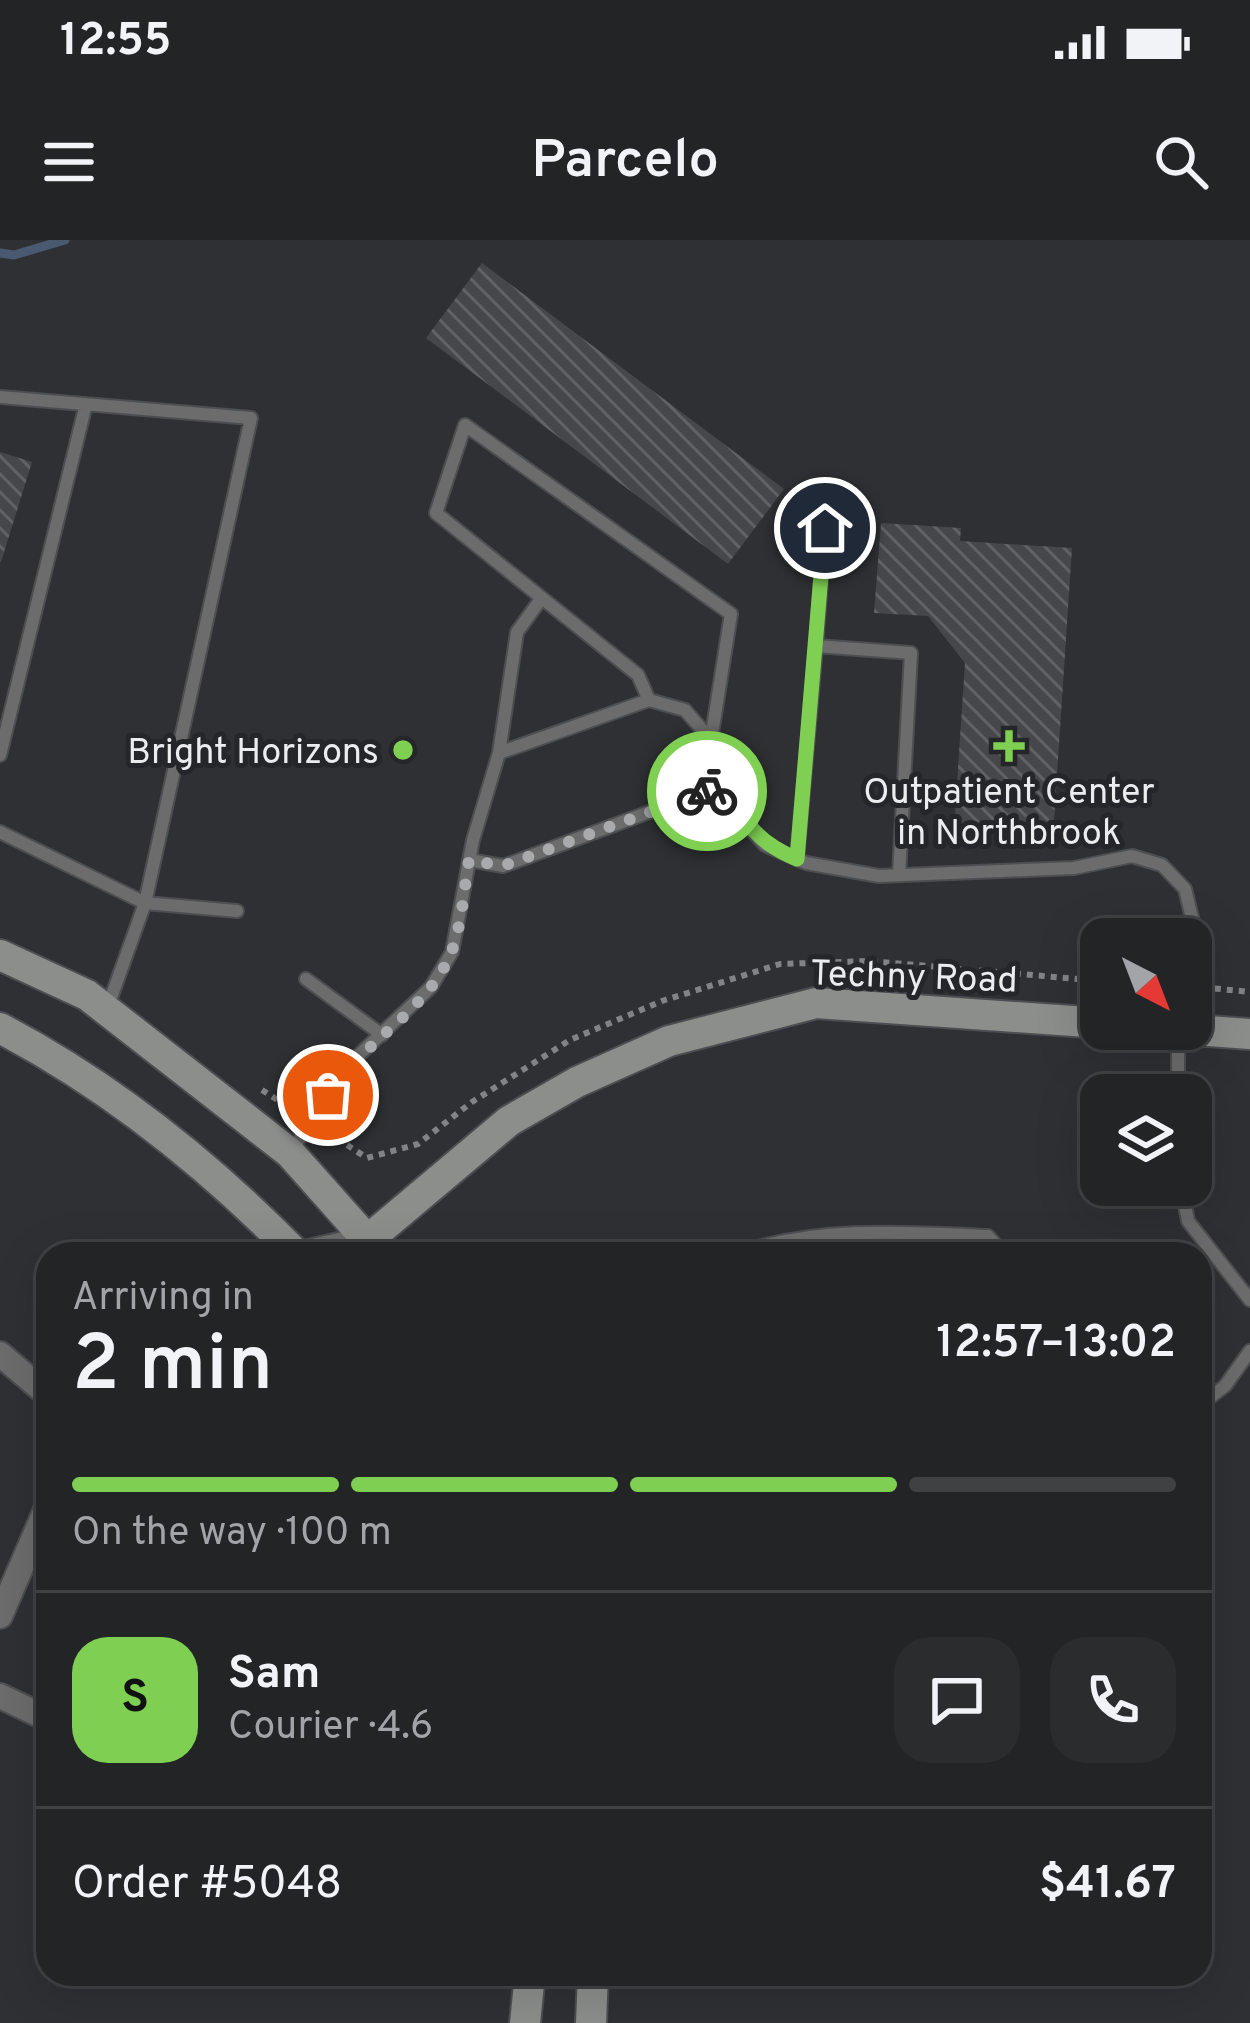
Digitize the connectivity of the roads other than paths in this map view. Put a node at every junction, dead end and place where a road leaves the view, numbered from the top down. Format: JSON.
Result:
{"nodes":[{"id":1,"x":0,"y":397,"type":"edge"},
{"id":2,"x":86,"y":404,"type":"junction"},
{"id":3,"x":825,"y":528,"type":"dead end"},
{"id":4,"x":541,"y":599,"type":"junction"},
{"id":5,"x":816,"y":646,"type":"junction"},
{"id":6,"x":649,"y":700,"type":"junction"},
{"id":7,"x":711,"y":740,"type":"junction"},
{"id":8,"x":499,"y":753,"type":"junction"},
{"id":9,"x":0,"y":755,"type":"edge"},
{"id":10,"x":728,"y":783,"type":"junction"},
{"id":11,"x":0,"y":832,"type":"edge"},
{"id":12,"x":797,"y":859,"type":"junction"},
{"id":13,"x":469,"y":860,"type":"junction"},
{"id":14,"x":899,"y":875,"type":"junction"},
{"id":15,"x":145,"y":903,"type":"junction"},
{"id":16,"x":237,"y":911,"type":"dead end"},
{"id":17,"x":1192,"y":918,"type":"edge"},
{"id":18,"x":0,"y":955,"type":"edge"},
{"id":19,"x":306,"y":980,"type":"dead end"},
{"id":20,"x":106,"y":1010,"type":"junction"},
{"id":21,"x":1080,"y":1022,"type":"edge"},
{"id":22,"x":0,"y":1028,"type":"edge"},
{"id":23,"x":1212,"y":1031,"type":"edge"},
{"id":24,"x":1250,"y":1034,"type":"edge"},
{"id":25,"x":382,"y":1035,"type":"junction"},
{"id":26,"x":290,"y":1153,"type":"junction"},
{"id":27,"x":1185,"y":1206,"type":"edge"},
{"id":28,"x":285,"y":1242,"type":"edge"},
{"id":29,"x":364,"y":1242,"type":"edge"},
{"id":30,"x":376,"y":1242,"type":"edge"},
{"id":31,"x":775,"y":1242,"type":"edge"},
{"id":32,"x":993,"y":1242,"type":"edge"},
{"id":33,"x":1204,"y":1242,"type":"edge"},
{"id":34,"x":1212,"y":1252,"type":"edge"},
{"id":35,"x":1250,"y":1300,"type":"edge"},
{"id":36,"x":1250,"y":1351,"type":"edge"},
{"id":37,"x":0,"y":1354,"type":"edge"},
{"id":38,"x":36,"y":1385,"type":"edge"},
{"id":39,"x":1212,"y":1396,"type":"edge"},
{"id":40,"x":36,"y":1533,"type":"edge"},
{"id":41,"x":0,"y":1616,"type":"edge"},
{"id":42,"x":0,"y":1696,"type":"edge"},
{"id":43,"x":36,"y":1713,"type":"edge"},
{"id":44,"x":529,"y":1986,"type":"edge"},
{"id":45,"x":592,"y":1986,"type":"edge"},
{"id":46,"x":526,"y":2023,"type":"edge"},
{"id":47,"x":591,"y":2023,"type":"edge"}],
"edges":[{"from":1,"to":2,"type":"lane"},
{"from":2,"to":9,"type":"lane"},
{"from":2,"to":15,"type":"lane"},
{"from":3,"to":5,"type":"lane"},
{"from":4,"to":6,"type":"lane"},
{"from":4,"to":7,"type":"lane"},
{"from":4,"to":8,"type":"lane"},
{"from":5,"to":12,"type":"lane"},
{"from":5,"to":14,"type":"lane"},
{"from":6,"to":7,"type":"lane"},
{"from":6,"to":8,"type":"lane"},
{"from":7,"to":10,"type":"lane"},
{"from":8,"to":13,"type":"lane"},
{"from":10,"to":12,"type":"lane"},
{"from":10,"to":13,"type":"lane"},
{"from":11,"to":15,"type":"lane"},
{"from":12,"to":14,"type":"lane"},
{"from":13,"to":25,"type":"lane"},
{"from":14,"to":17,"type":"lane"},
{"from":15,"to":16,"type":"lane"},
{"from":15,"to":20,"type":"lane"},
{"from":18,"to":20,"type":"main road"},
{"from":19,"to":25,"type":"lane"},
{"from":20,"to":26,"type":"main road"},
{"from":21,"to":30,"type":"main road","name":"Techny Road"},
{"from":22,"to":28,"type":"main road"},
{"from":23,"to":24,"type":"main road"},
{"from":25,"to":26,"type":"lane"},
{"from":26,"to":29,"type":"main road"},
{"from":27,"to":33,"type":"lane"},
{"from":31,"to":32,"type":"lane"},
{"from":34,"to":35,"type":"lane"},
{"from":36,"to":39,"type":"lane"},
{"from":37,"to":38,"type":"street"},
{"from":40,"to":41,"type":"street"},
{"from":42,"to":43,"type":"street"},
{"from":44,"to":46,"type":"main road"},
{"from":45,"to":47,"type":"main road"}]}
